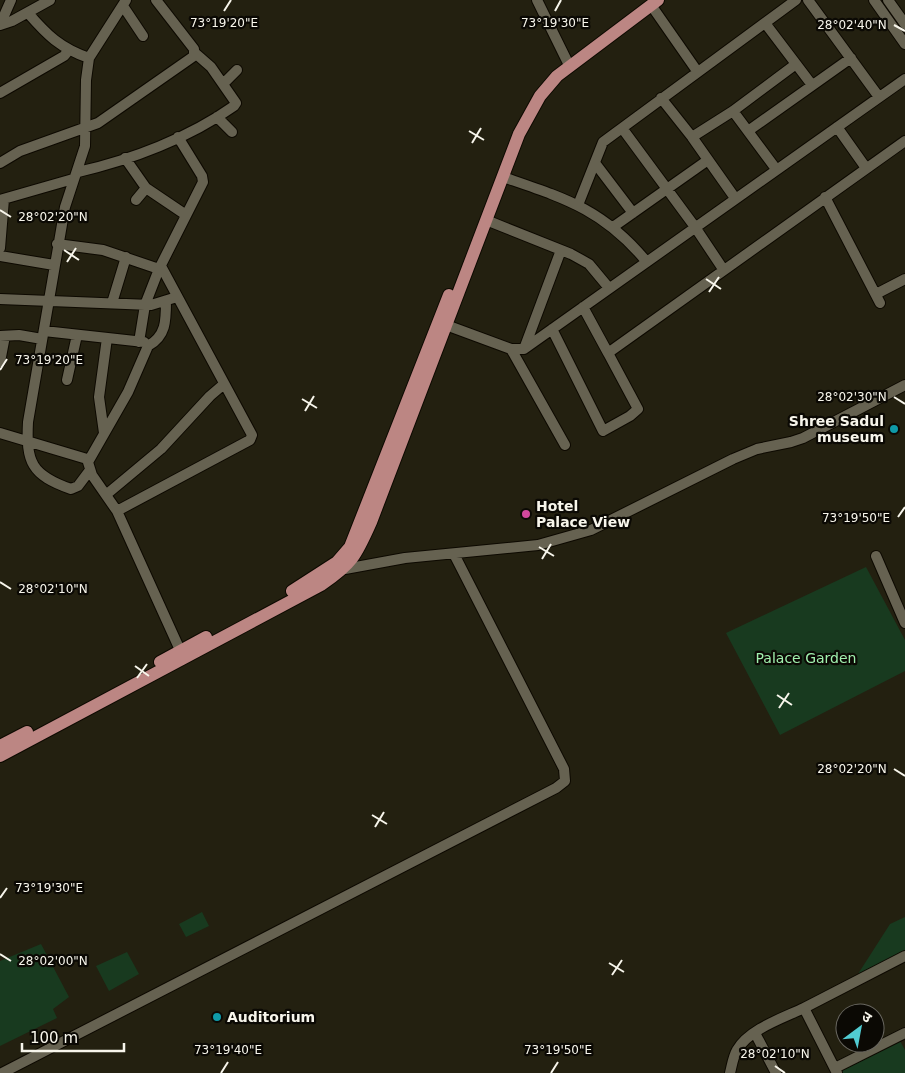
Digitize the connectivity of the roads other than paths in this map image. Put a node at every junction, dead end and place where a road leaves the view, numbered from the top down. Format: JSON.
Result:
{"nodes":[{"id":1,"x":11,"y":0,"type":"edge"},
{"id":2,"x":50,"y":0,"type":"edge"},
{"id":3,"x":156,"y":0,"type":"edge"},
{"id":4,"x":537,"y":0,"type":"edge"},
{"id":5,"x":796,"y":0,"type":"edge"},
{"id":6,"x":808,"y":0,"type":"edge"},
{"id":7,"x":874,"y":0,"type":"edge"},
{"id":8,"x":888,"y":0,"type":"edge"},
{"id":9,"x":651,"y":2,"type":"edge"},
{"id":10,"x":124,"y":3,"type":"edge"},
{"id":11,"x":28,"y":13,"type":"junction"},
{"id":12,"x":765,"y":23,"type":"junction"},
{"id":13,"x":905,"y":24,"type":"edge"},
{"id":14,"x":0,"y":25,"type":"edge"},
{"id":15,"x":143,"y":36,"type":"dead end"},
{"id":16,"x":905,"y":44,"type":"edge"},
{"id":17,"x":69,"y":50,"type":"junction"},
{"id":18,"x":195,"y":53,"type":"junction"},
{"id":19,"x":89,"y":58,"type":"junction"},
{"id":20,"x":850,"y":58,"type":"junction"},
{"id":21,"x":567,"y":62,"type":"junction"},
{"id":22,"x":796,"y":64,"type":"junction"},
{"id":23,"x":238,"y":70,"type":"dead end"},
{"id":24,"x":697,"y":71,"type":"junction"},
{"id":25,"x":905,"y":78,"type":"edge"},
{"id":26,"x":224,"y":84,"type":"junction"},
{"id":27,"x":812,"y":85,"type":"junction"},
{"id":28,"x":0,"y":93,"type":"edge"},
{"id":29,"x":879,"y":97,"type":"junction"},
{"id":30,"x":661,"y":98,"type":"junction"},
{"id":31,"x":246,"y":103,"type":"dead end"},
{"id":32,"x":234,"y":106,"type":"junction"},
{"id":33,"x":733,"y":111,"type":"junction"},
{"id":34,"x":218,"y":116,"type":"junction"},
{"id":35,"x":87,"y":127,"type":"junction"},
{"id":36,"x":836,"y":127,"type":"junction"},
{"id":37,"x":622,"y":128,"type":"junction"},
{"id":38,"x":748,"y":131,"type":"junction"},
{"id":39,"x":232,"y":132,"type":"dead end"},
{"id":40,"x":178,"y":137,"type":"junction"},
{"id":41,"x":692,"y":137,"type":"junction"},
{"id":42,"x":904,"y":146,"type":"edge"},
{"id":43,"x":125,"y":158,"type":"junction"},
{"id":44,"x":708,"y":160,"type":"junction"},
{"id":45,"x":0,"y":163,"type":"edge"},
{"id":46,"x":595,"y":163,"type":"junction"},
{"id":47,"x":866,"y":168,"type":"junction"},
{"id":48,"x":776,"y":169,"type":"junction"},
{"id":49,"x":75,"y":176,"type":"junction"},
{"id":50,"x":503,"y":177,"type":"junction"},
{"id":51,"x":146,"y":188,"type":"junction"},
{"id":52,"x":667,"y":190,"type":"junction"},
{"id":53,"x":825,"y":197,"type":"junction"},
{"id":54,"x":735,"y":198,"type":"junction"},
{"id":55,"x":2,"y":200,"type":"edge"},
{"id":56,"x":136,"y":200,"type":"dead end"},
{"id":57,"x":578,"y":206,"type":"junction"},
{"id":58,"x":633,"y":213,"type":"junction"},
{"id":59,"x":186,"y":215,"type":"junction"},
{"id":60,"x":486,"y":220,"type":"junction"},
{"id":61,"x":613,"y":226,"type":"junction"},
{"id":62,"x":695,"y":227,"type":"junction"},
{"id":63,"x":57,"y":244,"type":"junction"},
{"id":64,"x":0,"y":248,"type":"edge"},
{"id":65,"x":561,"y":250,"type":"junction"},
{"id":66,"x":0,"y":256,"type":"edge"},
{"id":67,"x":126,"y":257,"type":"junction"},
{"id":68,"x":646,"y":261,"type":"junction"},
{"id":69,"x":54,"y":265,"type":"junction"},
{"id":70,"x":160,"y":267,"type":"junction"},
{"id":71,"x":723,"y":269,"type":"junction"},
{"id":72,"x":905,"y":279,"type":"edge"},
{"id":73,"x":609,"y":288,"type":"junction"},
{"id":74,"x":177,"y":297,"type":"junction"},
{"id":75,"x":0,"y":299,"type":"edge"},
{"id":76,"x":49,"y":300,"type":"junction"},
{"id":77,"x":166,"y":302,"type":"junction"},
{"id":78,"x":112,"y":303,"type":"junction"},
{"id":79,"x":145,"y":305,"type":"junction"},
{"id":80,"x":583,"y":307,"type":"junction"},
{"id":81,"x":446,"y":325,"type":"junction"},
{"id":82,"x":552,"y":329,"type":"junction"},
{"id":83,"x":43,"y":335,"type":"junction"},
{"id":84,"x":77,"y":335,"type":"junction"},
{"id":85,"x":2,"y":336,"type":"edge"},
{"id":86,"x":107,"y":338,"type":"junction"},
{"id":87,"x":144,"y":344,"type":"junction"},
{"id":88,"x":512,"y":349,"type":"junction"},
{"id":89,"x":524,"y":349,"type":"junction"},
{"id":90,"x":608,"y":353,"type":"junction"},
{"id":91,"x":0,"y":362,"type":"edge"},
{"id":92,"x":67,"y":380,"type":"dead end"},
{"id":93,"x":224,"y":384,"type":"junction"},
{"id":94,"x":905,"y":385,"type":"edge"},
{"id":95,"x":0,"y":433,"type":"edge"},
{"id":96,"x":104,"y":433,"type":"junction"},
{"id":97,"x":27,"y":442,"type":"junction"},
{"id":98,"x":565,"y":446,"type":"dead end"},
{"id":99,"x":89,"y":466,"type":"junction"},
{"id":100,"x":107,"y":494,"type":"junction"},
{"id":101,"x":117,"y":511,"type":"junction"},
{"id":102,"x":454,"y":554,"type":"junction"},
{"id":103,"x":876,"y":556,"type":"dead end"},
{"id":104,"x":345,"y":569,"type":"junction"},
{"id":105,"x":905,"y":623,"type":"edge"},
{"id":106,"x":180,"y":650,"type":"junction"},
{"id":107,"x":0,"y":746,"type":"edge"},
{"id":108,"x":0,"y":756,"type":"edge"},
{"id":109,"x":904,"y":958,"type":"edge"},
{"id":110,"x":804,"y":1008,"type":"junction"},
{"id":111,"x":755,"y":1033,"type":"junction"},
{"id":112,"x":905,"y":1035,"type":"edge"},
{"id":113,"x":836,"y":1070,"type":"edge"},
{"id":114,"x":2,"y":1073,"type":"edge"},
{"id":115,"x":730,"y":1073,"type":"edge"},
{"id":116,"x":776,"y":1073,"type":"edge"}],
"edges":[{"from":1,"to":14,"type":"street"},
{"from":2,"to":11,"type":"street"},
{"from":3,"to":18,"type":"street"},
{"from":4,"to":21,"type":"street"},
{"from":5,"to":12,"type":"street"},
{"from":6,"to":20,"type":"street"},
{"from":7,"to":16,"type":"street"},
{"from":8,"to":13,"type":"street"},
{"from":9,"to":21,"type":"main road"},
{"from":9,"to":24,"type":"street"},
{"from":10,"to":15,"type":"street"},
{"from":10,"to":19,"type":"street"},
{"from":11,"to":14,"type":"street"},
{"from":11,"to":17,"type":"street"},
{"from":12,"to":22,"type":"street"},
{"from":12,"to":24,"type":"street"},
{"from":17,"to":19,"type":"street"},
{"from":17,"to":28,"type":"street"},
{"from":18,"to":26,"type":"street"},
{"from":18,"to":35,"type":"street"},
{"from":19,"to":35,"type":"street"},
{"from":20,"to":27,"type":"street"},
{"from":20,"to":29,"type":"street"},
{"from":21,"to":50,"type":"main road"},
{"from":21,"to":106,"type":"main road"},
{"from":22,"to":27,"type":"street"},
{"from":22,"to":33,"type":"street"},
{"from":23,"to":26,"type":"street"},
{"from":24,"to":30,"type":"street"},
{"from":25,"to":29,"type":"street"},
{"from":26,"to":32,"type":"street"},
{"from":27,"to":38,"type":"street"},
{"from":29,"to":36,"type":"street"},
{"from":30,"to":37,"type":"street"},
{"from":30,"to":41,"type":"street"},
{"from":31,"to":32,"type":"street"},
{"from":32,"to":34,"type":"street"},
{"from":33,"to":38,"type":"street"},
{"from":33,"to":41,"type":"street"},
{"from":34,"to":39,"type":"street"},
{"from":34,"to":40,"type":"street"},
{"from":35,"to":45,"type":"street"},
{"from":35,"to":49,"type":"street"},
{"from":36,"to":47,"type":"street"},
{"from":36,"to":48,"type":"street"},
{"from":37,"to":46,"type":"street"},
{"from":37,"to":52,"type":"street"},
{"from":38,"to":48,"type":"street"},
{"from":40,"to":43,"type":"street"},
{"from":40,"to":59,"type":"street"},
{"from":41,"to":44,"type":"street"},
{"from":42,"to":47,"type":"street"},
{"from":43,"to":49,"type":"street"},
{"from":43,"to":51,"type":"street"},
{"from":44,"to":52,"type":"street"},
{"from":44,"to":54,"type":"street"},
{"from":46,"to":57,"type":"street"},
{"from":46,"to":58,"type":"street"},
{"from":47,"to":53,"type":"street"},
{"from":48,"to":54,"type":"street"},
{"from":49,"to":55,"type":"street"},
{"from":49,"to":63,"type":"street"},
{"from":50,"to":57,"type":"street"},
{"from":50,"to":60,"type":"main road"},
{"from":51,"to":56,"type":"street"},
{"from":51,"to":59,"type":"street"},
{"from":52,"to":58,"type":"street"},
{"from":52,"to":62,"type":"street"},
{"from":53,"to":71,"type":"street"},
{"from":53,"to":72,"type":"street"},
{"from":54,"to":62,"type":"street"},
{"from":55,"to":64,"type":"street"},
{"from":57,"to":61,"type":"street"},
{"from":58,"to":61,"type":"street"},
{"from":59,"to":70,"type":"street"},
{"from":60,"to":65,"type":"street"},
{"from":60,"to":81,"type":"main road"},
{"from":61,"to":68,"type":"street"},
{"from":62,"to":68,"type":"street"},
{"from":62,"to":71,"type":"street"},
{"from":63,"to":67,"type":"street"},
{"from":63,"to":69,"type":"street"},
{"from":65,"to":73,"type":"street"},
{"from":65,"to":89,"type":"street"},
{"from":66,"to":69,"type":"street"},
{"from":67,"to":70,"type":"street"},
{"from":67,"to":78,"type":"street"},
{"from":68,"to":73,"type":"street"},
{"from":69,"to":76,"type":"street"},
{"from":70,"to":74,"type":"street"},
{"from":70,"to":79,"type":"street"},
{"from":71,"to":90,"type":"street"},
{"from":73,"to":80,"type":"street"},
{"from":74,"to":77,"type":"street"},
{"from":74,"to":93,"type":"street"},
{"from":75,"to":76,"type":"street"},
{"from":76,"to":78,"type":"street"},
{"from":76,"to":83,"type":"street"},
{"from":77,"to":79,"type":"street"},
{"from":77,"to":87,"type":"street"},
{"from":78,"to":79,"type":"street"},
{"from":79,"to":87,"type":"street"},
{"from":80,"to":82,"type":"street"},
{"from":80,"to":90,"type":"street"},
{"from":81,"to":88,"type":"street"},
{"from":81,"to":104,"type":"main road"},
{"from":82,"to":89,"type":"street"},
{"from":82,"to":90,"type":"street"},
{"from":83,"to":84,"type":"street"},
{"from":83,"to":85,"type":"street"},
{"from":83,"to":97,"type":"street"},
{"from":84,"to":86,"type":"street"},
{"from":84,"to":92,"type":"street"},
{"from":85,"to":91,"type":"street"},
{"from":86,"to":87,"type":"street"},
{"from":86,"to":96,"type":"street"},
{"from":87,"to":96,"type":"street"},
{"from":88,"to":89,"type":"street"},
{"from":88,"to":98,"type":"street"},
{"from":93,"to":100,"type":"street"},
{"from":93,"to":101,"type":"street"},
{"from":94,"to":102,"type":"street"},
{"from":95,"to":97,"type":"street"},
{"from":96,"to":99,"type":"street"},
{"from":97,"to":99,"type":"street"},
{"from":97,"to":99,"type":"street"},
{"from":99,"to":100,"type":"street"},
{"from":100,"to":101,"type":"street"},
{"from":101,"to":106,"type":"street"},
{"from":102,"to":104,"type":"street"},
{"from":102,"to":114,"type":"street"},
{"from":103,"to":105,"type":"street"},
{"from":104,"to":108,"type":"main road"},
{"from":106,"to":107,"type":"main road"},
{"from":109,"to":110,"type":"street"},
{"from":110,"to":111,"type":"street"},
{"from":110,"to":113,"type":"street"},
{"from":111,"to":115,"type":"street"},
{"from":111,"to":116,"type":"street"},
{"from":112,"to":113,"type":"street"}]}
